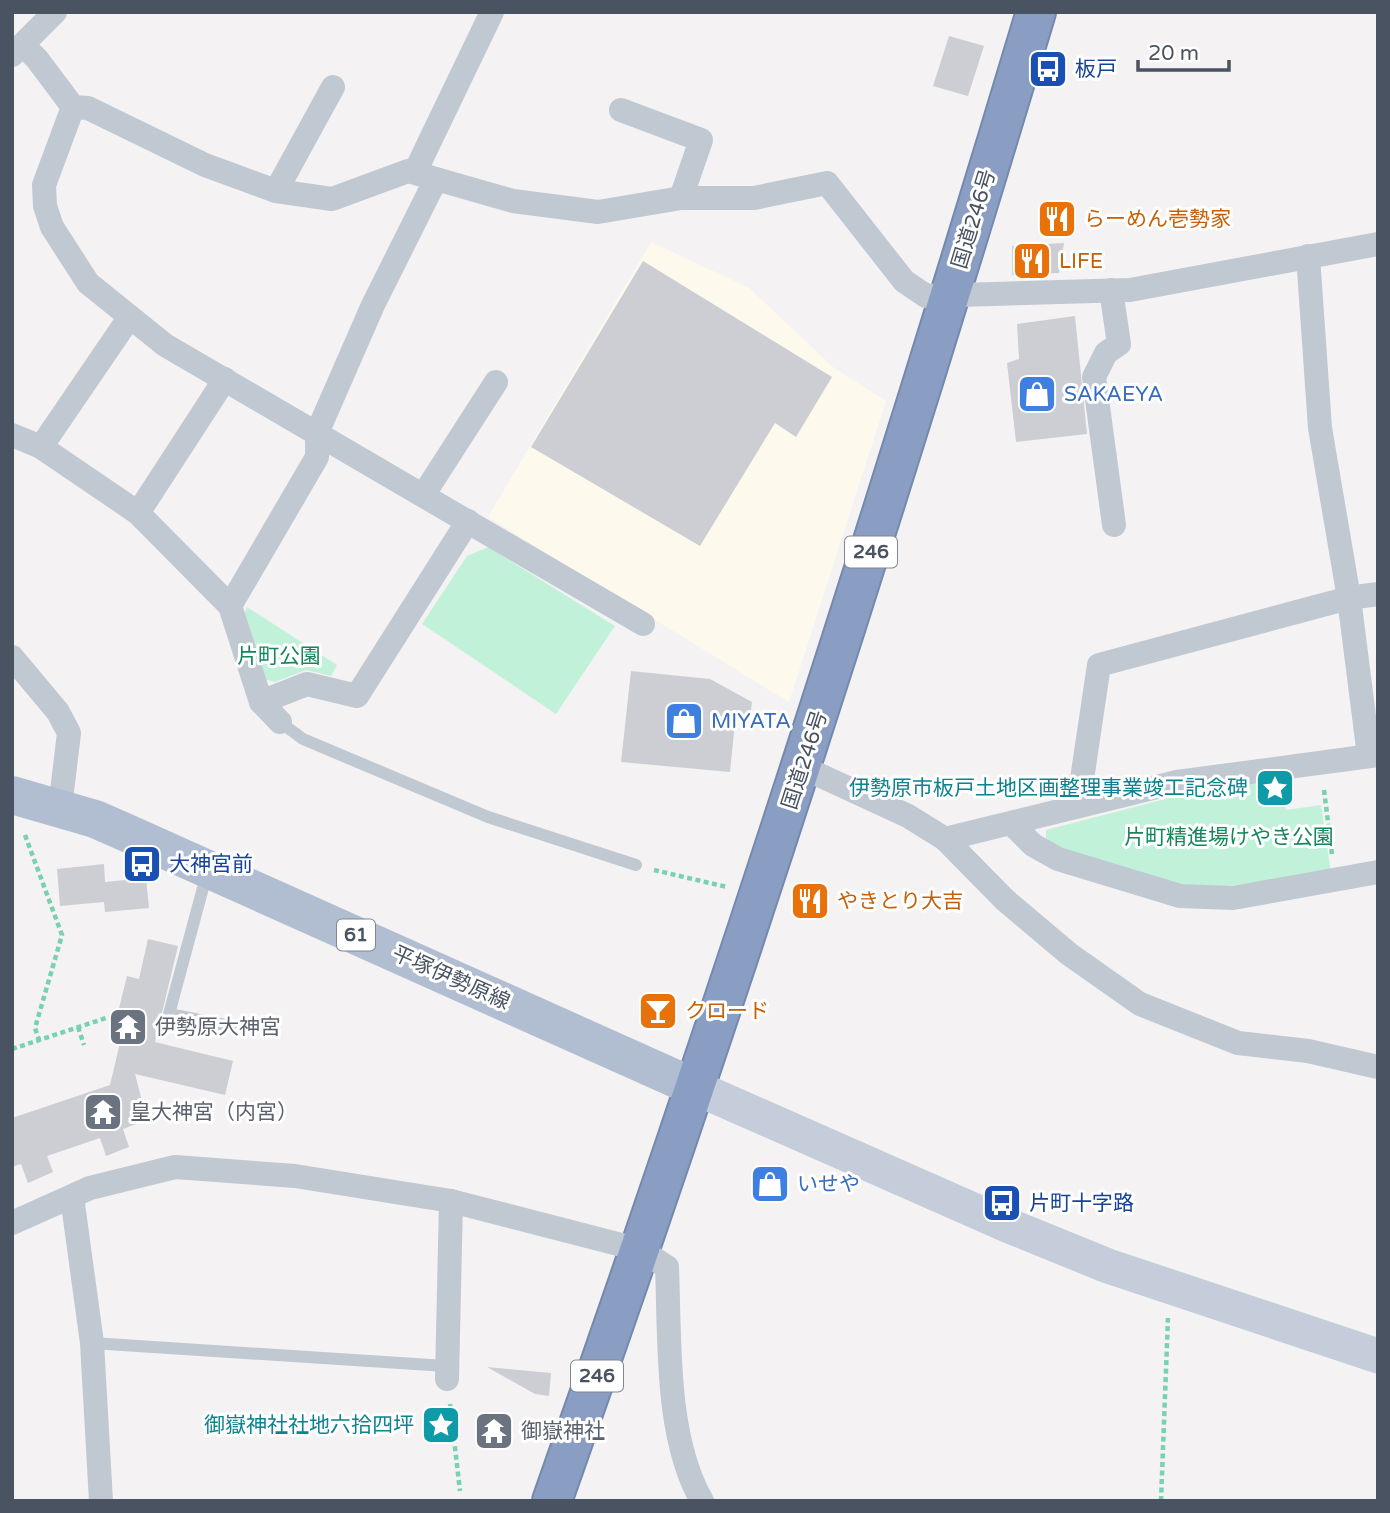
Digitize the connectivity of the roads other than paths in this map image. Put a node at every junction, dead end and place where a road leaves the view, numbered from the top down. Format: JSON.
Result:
{"nodes":[{"id":1,"x":55,"y":12,"type":"edge"},
{"id":2,"x":492,"y":12,"type":"edge"},
{"id":3,"x":1036,"y":12,"type":"edge"},
{"id":4,"x":18,"y":50,"type":"edge"},
{"id":5,"x":333,"y":87,"type":"dead end"},
{"id":6,"x":73,"y":107,"type":"junction"},
{"id":7,"x":621,"y":110,"type":"dead end"},
{"id":8,"x":425,"y":176,"type":"junction"},
{"id":9,"x":276,"y":191,"type":"junction"},
{"id":10,"x":681,"y":198,"type":"junction"},
{"id":11,"x":1378,"y":244,"type":"edge"},
{"id":12,"x":1308,"y":256,"type":"junction"},
{"id":13,"x":1111,"y":290,"type":"junction"},
{"id":14,"x":950,"y":297,"type":"junction"},
{"id":15,"x":129,"y":318,"type":"junction"},
{"id":16,"x":225,"y":379,"type":"junction"},
{"id":17,"x":496,"y":382,"type":"dead end"},
{"id":18,"x":317,"y":433,"type":"junction"},
{"id":19,"x":12,"y":435,"type":"edge"},
{"id":20,"x":41,"y":446,"type":"junction"},
{"id":21,"x":424,"y":494,"type":"junction"},
{"id":22,"x":138,"y":513,"type":"junction"},
{"id":23,"x":468,"y":521,"type":"junction"},
{"id":24,"x":1114,"y":525,"type":"dead end"},
{"id":25,"x":1378,"y":594,"type":"edge"},
{"id":26,"x":1349,"y":598,"type":"junction"},
{"id":27,"x":230,"y":606,"type":"junction"},
{"id":28,"x":643,"y":624,"type":"dead end"},
{"id":29,"x":12,"y":657,"type":"edge"},
{"id":30,"x":261,"y":702,"type":"junction"},
{"id":31,"x":280,"y":722,"type":"joint"},
{"id":32,"x":1373,"y":755,"type":"edge"},
{"id":33,"x":802,"y":766,"type":"junction"},
{"id":34,"x":1078,"y":806,"type":"junction"},
{"id":35,"x":60,"y":808,"type":"junction"},
{"id":36,"x":17,"y":812,"type":"edge"},
{"id":37,"x":1013,"y":824,"type":"junction"},
{"id":38,"x":946,"y":839,"type":"junction"},
{"id":39,"x":636,"y":865,"type":"road end"},
{"id":40,"x":208,"y":869,"type":"junction"},
{"id":41,"x":1378,"y":872,"type":"edge"},
{"id":42,"x":236,"y":1027,"type":"dead end"},
{"id":43,"x":1378,"y":1067,"type":"edge"},
{"id":44,"x":694,"y":1087,"type":"junction"},
{"id":45,"x":72,"y":1196,"type":"junction"},
{"id":46,"x":451,"y":1201,"type":"junction"},
{"id":47,"x":12,"y":1223,"type":"edge"},
{"id":48,"x":641,"y":1250,"type":"junction"},
{"id":49,"x":92,"y":1343,"type":"junction"},
{"id":50,"x":1378,"y":1356,"type":"edge"},
{"id":51,"x":446,"y":1372,"type":"joint"},
{"id":52,"x":101,"y":1501,"type":"edge"},
{"id":53,"x":552,"y":1501,"type":"edge"},
{"id":54,"x":702,"y":1501,"type":"edge"}],
"edges":[{"from":1,"to":4,"type":"street"},
{"from":2,"to":8,"type":"street"},
{"from":3,"to":14,"type":"highway","name":"国道246号","number":"246"},
{"from":4,"to":6,"type":"street"},
{"from":5,"to":9,"type":"street"},
{"from":6,"to":9,"type":"street"},
{"from":6,"to":15,"type":"street"},
{"from":7,"to":10,"type":"street"},
{"from":8,"to":9,"type":"street"},
{"from":8,"to":10,"type":"street"},
{"from":8,"to":18,"type":"street"},
{"from":10,"to":14,"type":"street"},
{"from":11,"to":12,"type":"street"},
{"from":12,"to":13,"type":"street"},
{"from":12,"to":26,"type":"street"},
{"from":13,"to":14,"type":"street"},
{"from":13,"to":24,"type":"street"},
{"from":14,"to":33,"type":"highway","name":"国道246号","number":"246"},
{"from":15,"to":16,"type":"street"},
{"from":15,"to":20,"type":"street"},
{"from":16,"to":18,"type":"street"},
{"from":16,"to":22,"type":"street"},
{"from":17,"to":21,"type":"street"},
{"from":18,"to":21,"type":"street"},
{"from":18,"to":27,"type":"street"},
{"from":19,"to":20,"type":"street"},
{"from":20,"to":22,"type":"street"},
{"from":21,"to":23,"type":"street"},
{"from":22,"to":27,"type":"street"},
{"from":23,"to":28,"type":"street"},
{"from":23,"to":30,"type":"street"},
{"from":25,"to":26,"type":"street"},
{"from":26,"to":32,"type":"street"},
{"from":26,"to":34,"type":"street"},
{"from":27,"to":30,"type":"street"},
{"from":29,"to":35,"type":"street"},
{"from":30,"to":31,"type":"street"},
{"from":31,"to":39,"type":"lane"},
{"from":32,"to":34,"type":"street"},
{"from":33,"to":38,"type":"street"},
{"from":33,"to":44,"type":"highway","name":"国道246号","number":"246"},
{"from":34,"to":37,"type":"street"},
{"from":35,"to":36,"type":"main road","name":"平塚伊勢原線","number":"61"},
{"from":35,"to":40,"type":"main road","name":"平塚伊勢原線","number":"61"},
{"from":37,"to":38,"type":"street"},
{"from":37,"to":41,"type":"street"},
{"from":38,"to":43,"type":"street"},
{"from":40,"to":42,"type":"lane"},
{"from":40,"to":44,"type":"main road","name":"平塚伊勢原線","number":"61"},
{"from":44,"to":48,"type":"highway","name":"国道246号","number":"246"},
{"from":44,"to":50,"type":"street"},
{"from":45,"to":46,"type":"street"},
{"from":45,"to":47,"type":"street"},
{"from":45,"to":49,"type":"street"},
{"from":46,"to":48,"type":"street"},
{"from":46,"to":51,"type":"street"},
{"from":48,"to":53,"type":"highway","name":"国道246号","number":"246"},
{"from":48,"to":54,"type":"street"},
{"from":49,"to":51,"type":"lane"},
{"from":49,"to":52,"type":"street"}]}
